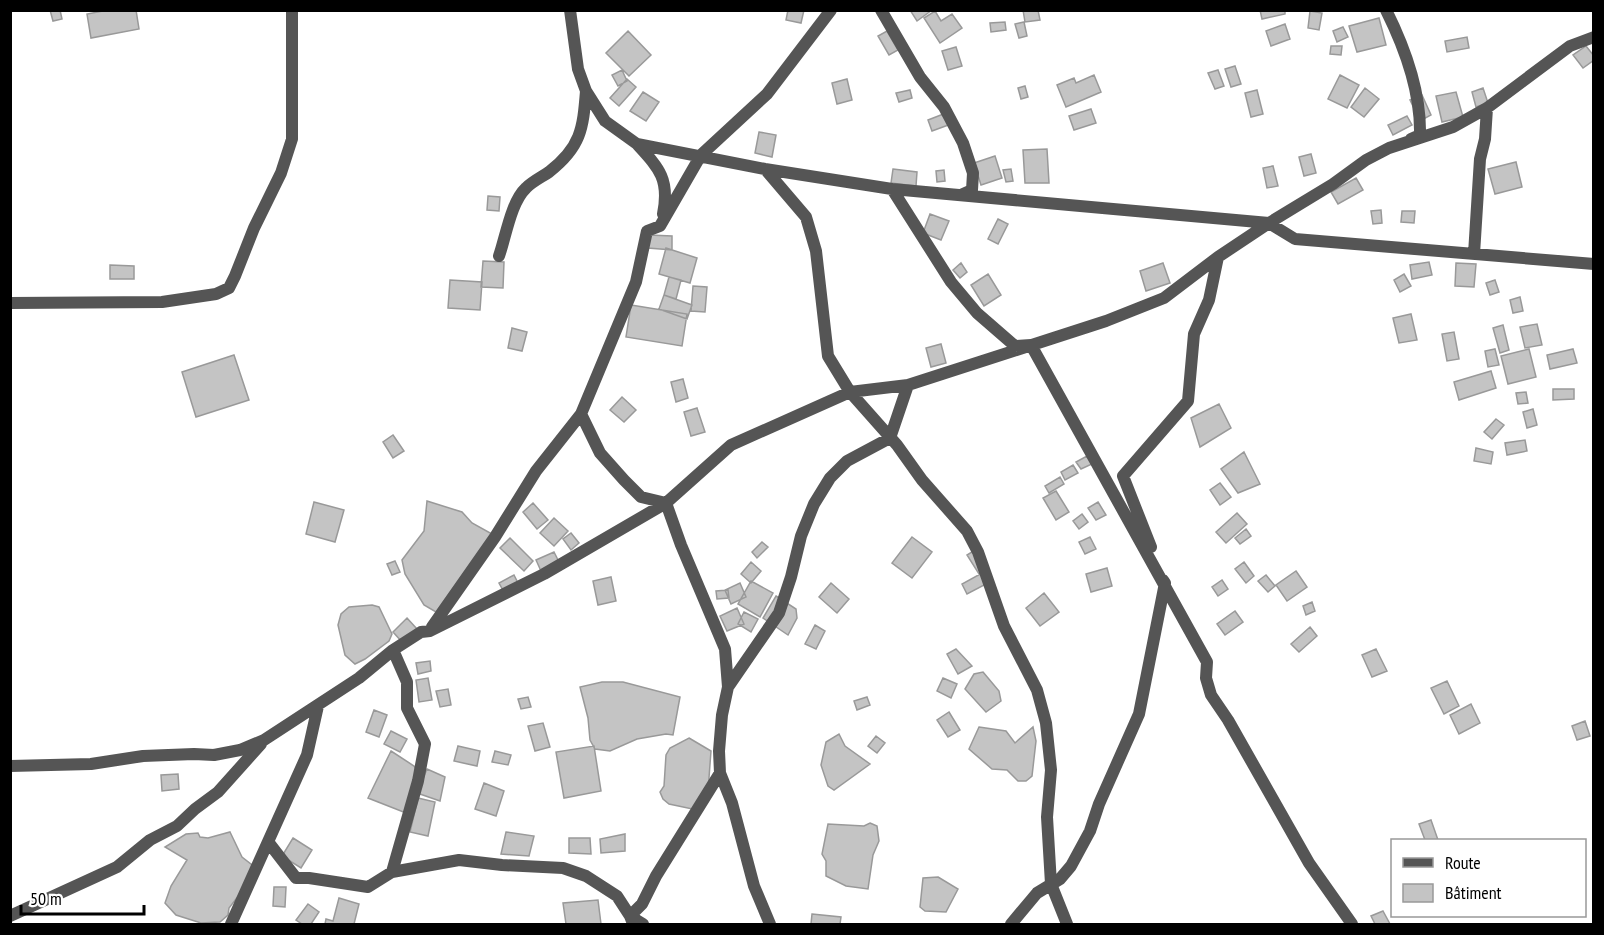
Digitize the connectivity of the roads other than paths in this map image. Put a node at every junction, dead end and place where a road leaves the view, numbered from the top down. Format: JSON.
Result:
{"nodes":[{"id":1,"x":292,"y":10,"type":"edge"},
{"id":2,"x":570,"y":10,"type":"edge"},
{"id":3,"x":831,"y":10,"type":"edge"},
{"id":4,"x":881,"y":10,"type":"edge"},
{"id":5,"x":1386,"y":10,"type":"edge"},
{"id":6,"x":1593,"y":37,"type":"edge"},
{"id":7,"x":586,"y":91,"type":"junction"},
{"id":8,"x":1487,"y":108,"type":"junction"},
{"id":9,"x":1405,"y":142,"type":"junction"},
{"id":10,"x":637,"y":144,"type":"junction"},
{"id":11,"x":700,"y":155,"type":"junction"},
{"id":12,"x":765,"y":169,"type":"junction"},
{"id":13,"x":892,"y":189,"type":"junction"},
{"id":14,"x":961,"y":195,"type":"junction"},
{"id":15,"x":1269,"y":223,"type":"junction"},
{"id":16,"x":660,"y":226,"type":"junction"},
{"id":17,"x":1474,"y":254,"type":"junction"},
{"id":18,"x":500,"y":256,"type":"dead end"},
{"id":19,"x":1218,"y":257,"type":"junction"},
{"id":20,"x":1593,"y":264,"type":"edge"},
{"id":21,"x":10,"y":303,"type":"edge"},
{"id":22,"x":1031,"y":345,"type":"junction"},
{"id":23,"x":908,"y":385,"type":"junction"},
{"id":24,"x":850,"y":392,"type":"junction"},
{"id":25,"x":581,"y":414,"type":"junction"},
{"id":26,"x":890,"y":438,"type":"junction"},
{"id":27,"x":666,"y":503,"type":"junction"},
{"id":28,"x":1164,"y":583,"type":"junction"},
{"id":29,"x":430,"y":631,"type":"junction"},
{"id":30,"x":393,"y":650,"type":"junction"},
{"id":31,"x":729,"y":687,"type":"junction"},
{"id":32,"x":318,"y":706,"type":"junction"},
{"id":33,"x":264,"y":740,"type":"junction"},
{"id":34,"x":10,"y":766,"type":"edge"},
{"id":35,"x":720,"y":773,"type":"junction"},
{"id":36,"x":269,"y":843,"type":"junction"},
{"id":37,"x":392,"y":872,"type":"junction"},
{"id":38,"x":1051,"y":884,"type":"junction"},
{"id":39,"x":10,"y":916,"type":"edge"},
{"id":40,"x":631,"y":920,"type":"edge"},
{"id":41,"x":231,"y":924,"type":"edge"},
{"id":42,"x":643,"y":924,"type":"edge"},
{"id":43,"x":770,"y":924,"type":"edge"},
{"id":44,"x":1011,"y":924,"type":"edge"},
{"id":45,"x":1067,"y":924,"type":"edge"},
{"id":46,"x":1352,"y":924,"type":"edge"}],
"edges":[{"from":1,"to":21,"type":"street"},
{"from":2,"to":7,"type":"street"},
{"from":3,"to":11,"type":"street"},
{"from":4,"to":14,"type":"street"},
{"from":5,"to":9,"type":"street"},
{"from":6,"to":8,"type":"street"},
{"from":7,"to":10,"type":"street"},
{"from":7,"to":18,"type":"street"},
{"from":8,"to":9,"type":"street"},
{"from":8,"to":17,"type":"street"},
{"from":9,"to":15,"type":"street"},
{"from":10,"to":11,"type":"street"},
{"from":10,"to":16,"type":"street"},
{"from":11,"to":12,"type":"street"},
{"from":11,"to":16,"type":"street"},
{"from":12,"to":13,"type":"street"},
{"from":12,"to":24,"type":"street"},
{"from":13,"to":14,"type":"street"},
{"from":13,"to":22,"type":"street"},
{"from":14,"to":15,"type":"street"},
{"from":15,"to":17,"type":"street"},
{"from":15,"to":19,"type":"street"},
{"from":16,"to":25,"type":"street"},
{"from":17,"to":20,"type":"street"},
{"from":19,"to":22,"type":"street"},
{"from":19,"to":28,"type":"street"},
{"from":22,"to":23,"type":"street"},
{"from":22,"to":28,"type":"street"},
{"from":23,"to":24,"type":"street"},
{"from":23,"to":26,"type":"street"},
{"from":24,"to":26,"type":"street"},
{"from":24,"to":27,"type":"street"},
{"from":25,"to":27,"type":"street"},
{"from":25,"to":29,"type":"street"},
{"from":26,"to":31,"type":"street"},
{"from":26,"to":38,"type":"street"},
{"from":27,"to":29,"type":"street"},
{"from":27,"to":31,"type":"street"},
{"from":28,"to":38,"type":"street"},
{"from":28,"to":46,"type":"street"},
{"from":29,"to":30,"type":"street"},
{"from":30,"to":32,"type":"street"},
{"from":30,"to":37,"type":"street"},
{"from":31,"to":35,"type":"street"},
{"from":32,"to":33,"type":"street"},
{"from":32,"to":36,"type":"street"},
{"from":33,"to":34,"type":"street"},
{"from":33,"to":39,"type":"street"},
{"from":35,"to":40,"type":"street"},
{"from":35,"to":43,"type":"street"},
{"from":36,"to":37,"type":"street"},
{"from":36,"to":41,"type":"street"},
{"from":37,"to":40,"type":"street"},
{"from":38,"to":44,"type":"street"},
{"from":38,"to":45,"type":"street"},
{"from":40,"to":42,"type":"street"}]}
